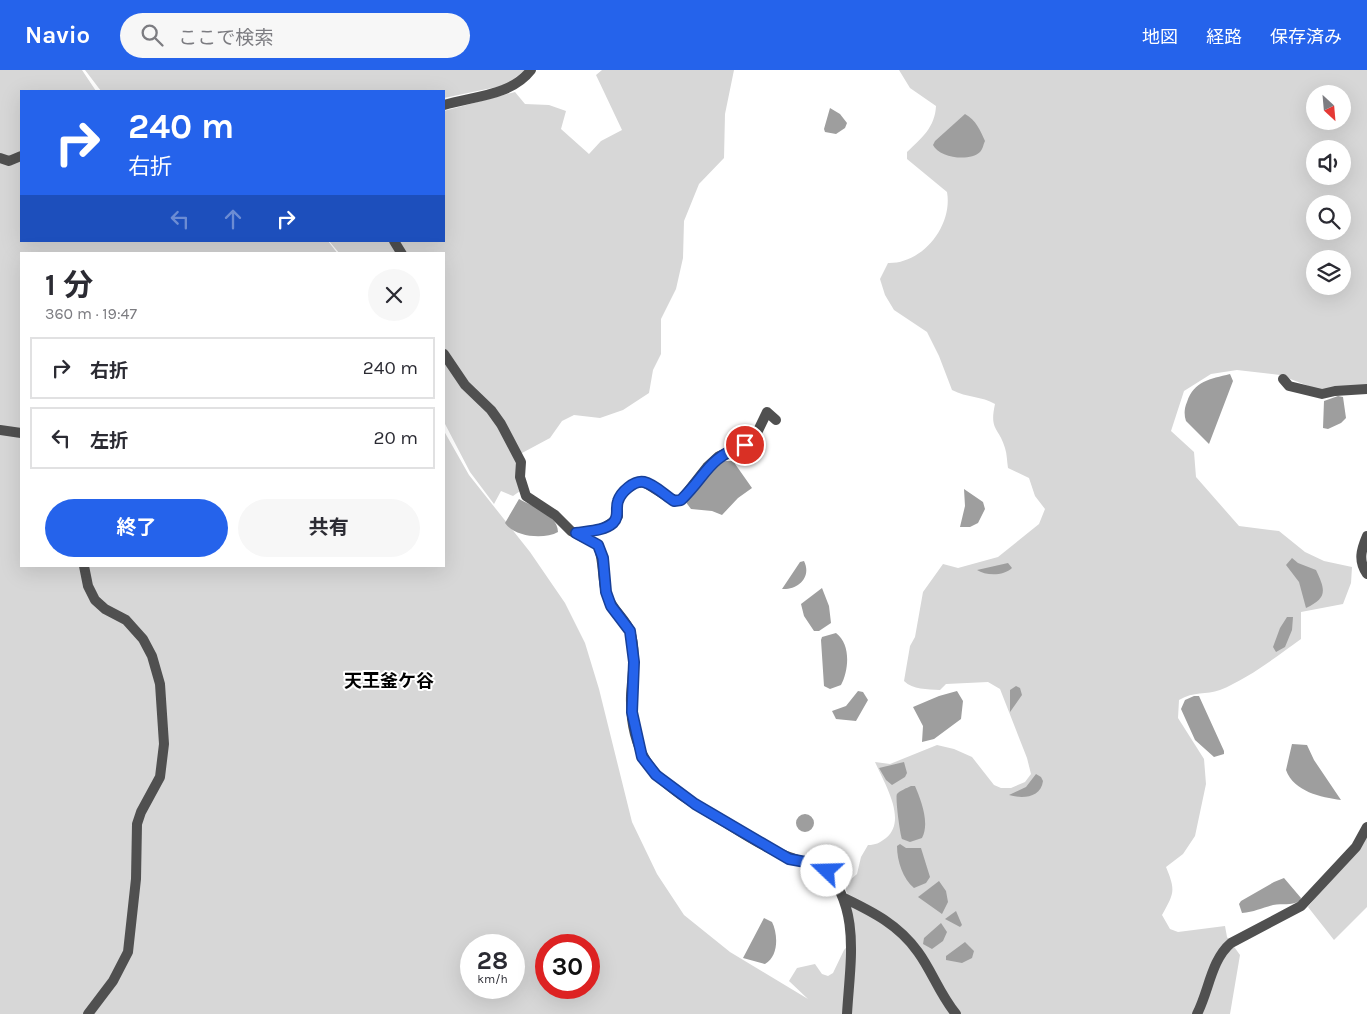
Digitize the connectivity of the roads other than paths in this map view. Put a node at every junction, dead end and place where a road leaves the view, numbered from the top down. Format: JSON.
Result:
{"nodes":[{"id":1,"x":530,"y":70,"type":"edge"},
{"id":2,"x":445,"y":105,"type":"edge"},
{"id":3,"x":20,"y":156,"type":"edge"},
{"id":4,"x":0,"y":158,"type":"edge"},
{"id":5,"x":445,"y":355,"type":"edge"},
{"id":6,"x":1283,"y":379,"type":"dead end"},
{"id":7,"x":1367,"y":390,"type":"edge"},
{"id":8,"x":776,"y":420,"type":"dead end"},
{"id":9,"x":0,"y":430,"type":"edge"},
{"id":10,"x":20,"y":433,"type":"edge"},
{"id":11,"x":576,"y":533,"type":"junction"},
{"id":12,"x":1367,"y":536,"type":"edge"},
{"id":13,"x":84,"y":567,"type":"edge"},
{"id":14,"x":1367,"y":574,"type":"edge"},
{"id":15,"x":1367,"y":827,"type":"edge"},
{"id":16,"x":844,"y":898,"type":"junction"},
{"id":17,"x":88,"y":1014,"type":"edge"},
{"id":18,"x":848,"y":1014,"type":"edge"},
{"id":19,"x":956,"y":1014,"type":"edge"},
{"id":20,"x":1197,"y":1014,"type":"edge"}],
"edges":[{"from":1,"to":2,"type":"street"},
{"from":3,"to":4,"type":"street"},
{"from":5,"to":11,"type":"street"},
{"from":6,"to":7,"type":"street"},
{"from":8,"to":11,"type":"street"},
{"from":9,"to":10,"type":"street"},
{"from":11,"to":16,"type":"street"},
{"from":12,"to":14,"type":"street"},
{"from":13,"to":17,"type":"street"},
{"from":15,"to":20,"type":"street"},
{"from":16,"to":18,"type":"street"},
{"from":16,"to":19,"type":"street"}]}
